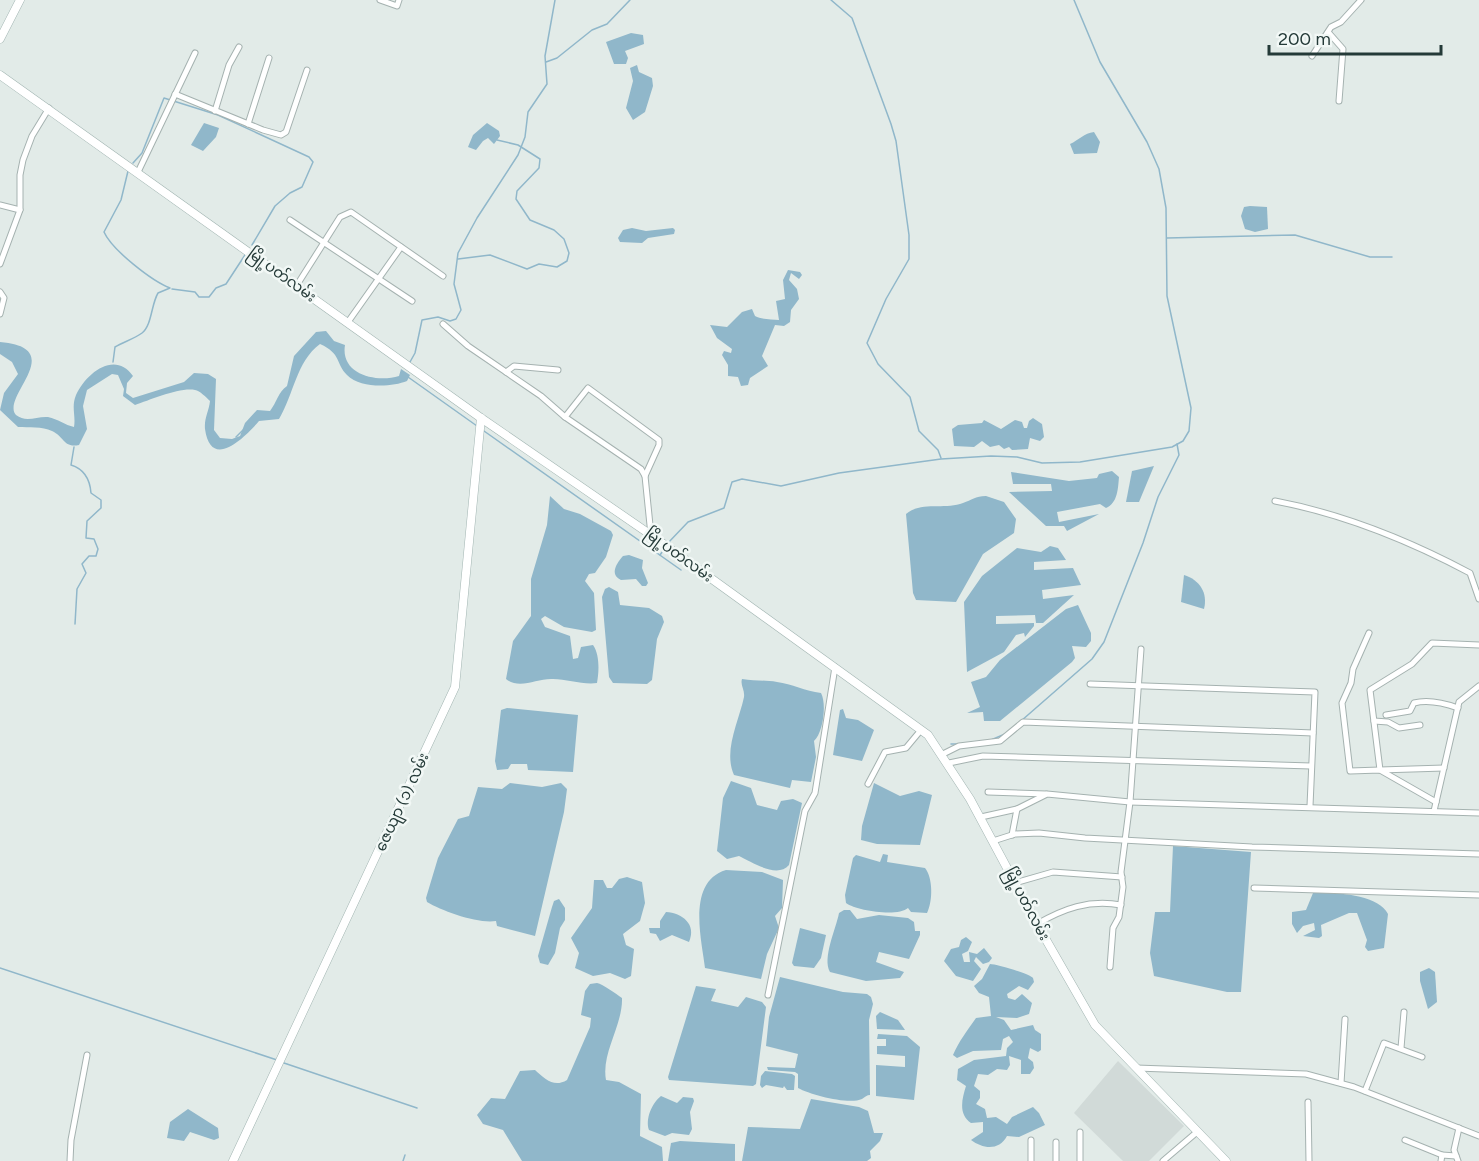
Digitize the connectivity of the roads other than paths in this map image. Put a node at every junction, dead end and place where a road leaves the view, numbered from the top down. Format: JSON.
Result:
{"nodes":[{"id":1,"x":20,"y":0,"type":"edge"},
{"id":2,"x":380,"y":0,"type":"edge"},
{"id":3,"x":399,"y":0,"type":"edge"},
{"id":4,"x":1361,"y":0,"type":"edge"},
{"id":5,"x":1328,"y":32,"type":"junction"},
{"id":6,"x":0,"y":39,"type":"edge"},
{"id":7,"x":239,"y":47,"type":"dead end"},
{"id":8,"x":195,"y":53,"type":"dead end"},
{"id":9,"x":1312,"y":56,"type":"dead end"},
{"id":10,"x":270,"y":58,"type":"dead end"},
{"id":11,"x":307,"y":70,"type":"dead end"},
{"id":12,"x":0,"y":75,"type":"edge"},
{"id":13,"x":175,"y":94,"type":"junction"},
{"id":14,"x":1339,"y":101,"type":"dead end"},
{"id":15,"x":49,"y":108,"type":"junction"},
{"id":16,"x":215,"y":111,"type":"junction"},
{"id":17,"x":248,"y":124,"type":"junction"},
{"id":18,"x":138,"y":172,"type":"junction"},
{"id":19,"x":0,"y":205,"type":"edge"},
{"id":20,"x":20,"y":210,"type":"junction"},
{"id":21,"x":290,"y":219,"type":"dead end"},
{"id":22,"x":324,"y":242,"type":"junction"},
{"id":23,"x":401,"y":246,"type":"junction"},
{"id":24,"x":0,"y":264,"type":"edge"},
{"id":25,"x":443,"y":276,"type":"dead end"},
{"id":26,"x":380,"y":278,"type":"junction"},
{"id":27,"x":297,"y":285,"type":"junction"},
{"id":28,"x":0,"y":292,"type":"edge"},
{"id":29,"x":412,"y":301,"type":"dead end"},
{"id":30,"x":0,"y":314,"type":"edge"},
{"id":31,"x":348,"y":322,"type":"junction"},
{"id":32,"x":443,"y":324,"type":"dead end"},
{"id":33,"x":558,"y":370,"type":"dead end"},
{"id":34,"x":506,"y":372,"type":"junction"},
{"id":35,"x":565,"y":417,"type":"junction"},
{"id":36,"x":481,"y":418,"type":"junction"},
{"id":37,"x":645,"y":477,"type":"junction"},
{"id":38,"x":1275,"y":501,"type":"dead end"},
{"id":39,"x":651,"y":535,"type":"junction"},
{"id":40,"x":1479,"y":599,"type":"edge"},
{"id":41,"x":1369,"y":633,"type":"dead end"},
{"id":42,"x":1479,"y":645,"type":"edge"},
{"id":43,"x":1140,"y":649,"type":"dead end"},
{"id":44,"x":835,"y":667,"type":"junction"},
{"id":45,"x":1090,"y":684,"type":"dead end"},
{"id":46,"x":1137,"y":686,"type":"junction"},
{"id":47,"x":1479,"y":686,"type":"edge"},
{"id":48,"x":1458,"y":708,"type":"junction"},
{"id":49,"x":1386,"y":715,"type":"dead end"},
{"id":50,"x":1374,"y":721,"type":"junction"},
{"id":51,"x":1134,"y":725,"type":"junction"},
{"id":52,"x":1420,"y":725,"type":"dead end"},
{"id":53,"x":921,"y":730,"type":"junction"},
{"id":54,"x":1313,"y":733,"type":"junction"},
{"id":55,"x":943,"y":754,"type":"junction"},
{"id":56,"x":1134,"y":762,"type":"junction"},
{"id":57,"x":949,"y":763,"type":"junction"},
{"id":58,"x":1311,"y":766,"type":"junction"},
{"id":59,"x":1444,"y":768,"type":"junction"},
{"id":60,"x":1380,"y":770,"type":"junction"},
{"id":61,"x":868,"y":784,"type":"dead end"},
{"id":62,"x":988,"y":792,"type":"dead end"},
{"id":63,"x":1047,"y":794,"type":"junction"},
{"id":64,"x":1130,"y":802,"type":"junction"},
{"id":65,"x":1436,"y":802,"type":"junction"},
{"id":66,"x":1310,"y":806,"type":"junction"},
{"id":67,"x":1017,"y":809,"type":"junction"},
{"id":68,"x":1434,"y":811,"type":"junction"},
{"id":69,"x":1479,"y":813,"type":"edge"},
{"id":70,"x":981,"y":817,"type":"junction"},
{"id":71,"x":1012,"y":835,"type":"junction"},
{"id":72,"x":1125,"y":840,"type":"junction"},
{"id":73,"x":993,"y":842,"type":"junction"},
{"id":74,"x":1479,"y":854,"type":"edge"},
{"id":75,"x":1122,"y":877,"type":"junction"},
{"id":76,"x":1015,"y":883,"type":"junction"},
{"id":77,"x":1254,"y":888,"type":"dead end"},
{"id":78,"x":1479,"y":895,"type":"edge"},
{"id":79,"x":1120,"y":905,"type":"junction"},
{"id":80,"x":1037,"y":924,"type":"junction"},
{"id":81,"x":1110,"y":967,"type":"dead end"},
{"id":82,"x":768,"y":995,"type":"dead end"},
{"id":83,"x":1404,"y":1012,"type":"dead end"},
{"id":84,"x":1345,"y":1020,"type":"dead end"},
{"id":85,"x":1401,"y":1048,"type":"junction"},
{"id":86,"x":87,"y":1055,"type":"dead end"},
{"id":87,"x":1422,"y":1057,"type":"dead end"},
{"id":88,"x":1136,"y":1068,"type":"junction"},
{"id":89,"x":1341,"y":1083,"type":"junction"},
{"id":90,"x":1365,"y":1091,"type":"junction"},
{"id":91,"x":1308,"y":1102,"type":"dead end"},
{"id":92,"x":1459,"y":1128,"type":"junction"},
{"id":93,"x":1080,"y":1132,"type":"dead end"},
{"id":94,"x":1197,"y":1132,"type":"junction"},
{"id":95,"x":1479,"y":1136,"type":"edge"},
{"id":96,"x":1031,"y":1140,"type":"dead end"},
{"id":97,"x":1405,"y":1140,"type":"dead end"},
{"id":98,"x":1056,"y":1142,"type":"dead end"},
{"id":99,"x":1442,"y":1158,"type":"edge"},
{"id":100,"x":1457,"y":1159,"type":"edge"},
{"id":101,"x":237,"y":1160,"type":"edge"},
{"id":102,"x":70,"y":1161,"type":"edge"},
{"id":103,"x":1031,"y":1161,"type":"edge"},
{"id":104,"x":1056,"y":1161,"type":"edge"},
{"id":105,"x":1080,"y":1161,"type":"edge"},
{"id":106,"x":1163,"y":1161,"type":"edge"},
{"id":107,"x":1226,"y":1161,"type":"edge"},
{"id":108,"x":1309,"y":1161,"type":"edge"}],
"edges":[{"from":1,"to":6,"type":"main road"},
{"from":2,"to":3,"type":"street"},
{"from":4,"to":5,"type":"street"},
{"from":5,"to":9,"type":"street"},
{"from":5,"to":14,"type":"street"},
{"from":7,"to":16,"type":"street"},
{"from":8,"to":13,"type":"street"},
{"from":10,"to":17,"type":"street"},
{"from":11,"to":17,"type":"street"},
{"from":12,"to":15,"type":"main road","name":"မြို့ပတ်လမ်း"},
{"from":13,"to":16,"type":"street"},
{"from":13,"to":18,"type":"street"},
{"from":15,"to":18,"type":"main road","name":"မြို့ပတ်လမ်း"},
{"from":15,"to":20,"type":"street"},
{"from":16,"to":17,"type":"street"},
{"from":18,"to":27,"type":"main road","name":"မြို့ပတ်လမ်း"},
{"from":19,"to":20,"type":"street"},
{"from":20,"to":24,"type":"street"},
{"from":21,"to":22,"type":"street"},
{"from":22,"to":23,"type":"street"},
{"from":22,"to":26,"type":"street"},
{"from":22,"to":27,"type":"street"},
{"from":23,"to":25,"type":"street"},
{"from":23,"to":26,"type":"street"},
{"from":26,"to":29,"type":"street"},
{"from":26,"to":31,"type":"street"},
{"from":27,"to":31,"type":"main road","name":"မြို့ပတ်လမ်း"},
{"from":28,"to":30,"type":"street"},
{"from":31,"to":36,"type":"main road","name":"မြို့ပတ်လမ်း"},
{"from":32,"to":34,"type":"street"},
{"from":33,"to":34,"type":"street"},
{"from":34,"to":35,"type":"street"},
{"from":35,"to":37,"type":"street"},
{"from":35,"to":37,"type":"street"},
{"from":36,"to":39,"type":"main road","name":"မြို့ပတ်လမ်း"},
{"from":36,"to":101,"type":"main road","name":"ဇေယျာ (၁) လမ်း"},
{"from":37,"to":39,"type":"street"},
{"from":38,"to":40,"type":"street"},
{"from":39,"to":44,"type":"main road","name":"မြို့ပတ်လမ်း"},
{"from":41,"to":60,"type":"street"},
{"from":42,"to":50,"type":"street"},
{"from":43,"to":46,"type":"street"},
{"from":44,"to":53,"type":"main road","name":"မြို့ပတ်လမ်း"},
{"from":44,"to":82,"type":"street"},
{"from":45,"to":46,"type":"street"},
{"from":46,"to":51,"type":"street"},
{"from":46,"to":54,"type":"street"},
{"from":47,"to":48,"type":"street"},
{"from":48,"to":49,"type":"street"},
{"from":48,"to":59,"type":"street"},
{"from":50,"to":52,"type":"street"},
{"from":50,"to":60,"type":"street"},
{"from":51,"to":54,"type":"street"},
{"from":51,"to":55,"type":"street"},
{"from":51,"to":56,"type":"street"},
{"from":53,"to":55,"type":"main road","name":"မြို့ပတ်လမ်း"},
{"from":53,"to":61,"type":"street"},
{"from":54,"to":58,"type":"street"},
{"from":55,"to":57,"type":"main road","name":"မြို့ပတ်လမ်း"},
{"from":56,"to":57,"type":"street"},
{"from":56,"to":58,"type":"street"},
{"from":56,"to":64,"type":"street"},
{"from":57,"to":70,"type":"main road","name":"မြို့ပတ်လမ်း"},
{"from":58,"to":66,"type":"street"},
{"from":59,"to":60,"type":"street"},
{"from":59,"to":65,"type":"street"},
{"from":60,"to":65,"type":"street"},
{"from":62,"to":63,"type":"street"},
{"from":63,"to":64,"type":"street"},
{"from":63,"to":67,"type":"street"},
{"from":64,"to":66,"type":"street"},
{"from":64,"to":72,"type":"street"},
{"from":65,"to":68,"type":"street"},
{"from":66,"to":68,"type":"street"},
{"from":67,"to":70,"type":"street"},
{"from":67,"to":71,"type":"street"},
{"from":68,"to":69,"type":"street"},
{"from":70,"to":73,"type":"main road","name":"မြို့ပတ်လမ်း"},
{"from":71,"to":72,"type":"street"},
{"from":71,"to":73,"type":"street"},
{"from":72,"to":74,"type":"street"},
{"from":72,"to":75,"type":"street"},
{"from":73,"to":76,"type":"main road","name":"မြို့ပတ်လမ်း"},
{"from":75,"to":76,"type":"street"},
{"from":75,"to":79,"type":"street"},
{"from":76,"to":80,"type":"main road","name":"မြို့ပတ်လမ်း"},
{"from":77,"to":78,"type":"street"},
{"from":79,"to":80,"type":"street"},
{"from":79,"to":81,"type":"street"},
{"from":80,"to":88,"type":"main road","name":"မြို့ပတ်လမ်း"},
{"from":83,"to":85,"type":"street"},
{"from":84,"to":89,"type":"street"},
{"from":85,"to":87,"type":"street"},
{"from":85,"to":90,"type":"street"},
{"from":86,"to":102,"type":"street"},
{"from":88,"to":89,"type":"street"},
{"from":88,"to":94,"type":"main road","name":"မြို့ပတ်လမ်း"},
{"from":89,"to":90,"type":"street"},
{"from":90,"to":92,"type":"street"},
{"from":91,"to":108,"type":"street"},
{"from":92,"to":95,"type":"street"},
{"from":92,"to":100,"type":"street"},
{"from":93,"to":105,"type":"street"},
{"from":94,"to":106,"type":"street"},
{"from":94,"to":107,"type":"main road","name":"မြို့ပတ်လမ်း"},
{"from":96,"to":103,"type":"street"},
{"from":97,"to":99,"type":"street"},
{"from":98,"to":104,"type":"street"},
{"from":99,"to":100,"type":"street"}]}
